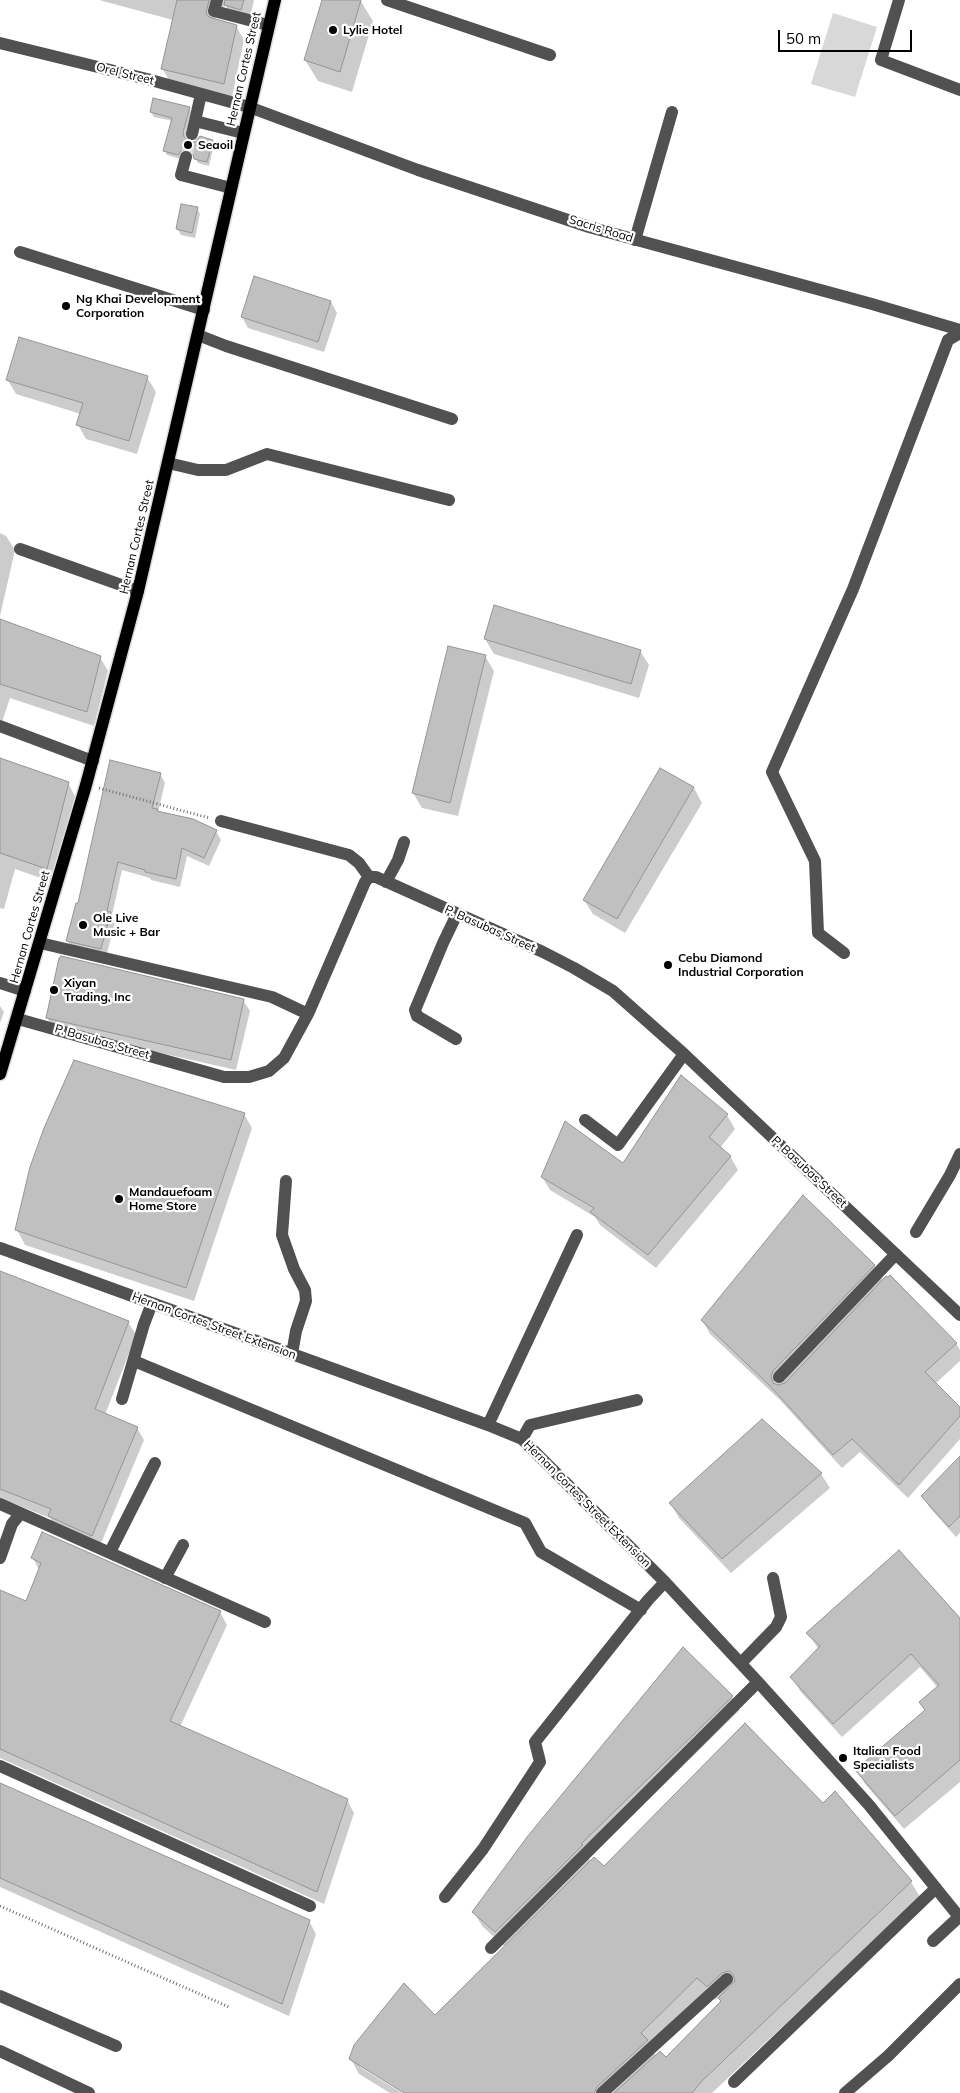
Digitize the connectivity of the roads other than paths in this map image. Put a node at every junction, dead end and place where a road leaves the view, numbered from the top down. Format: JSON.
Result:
{"nodes":[{"id":1,"x":217,"y":0,"type":"edge"},
{"id":2,"x":275,"y":0,"type":"edge"},
{"id":3,"x":387,"y":0,"type":"edge"},
{"id":4,"x":899,"y":0,"type":"edge"},
{"id":5,"x":268,"y":25,"type":"junction"},
{"id":6,"x":0,"y":42,"type":"edge"},
{"id":7,"x":550,"y":55,"type":"dead end"},
{"id":8,"x":960,"y":90,"type":"edge"},
{"id":9,"x":201,"y":94,"type":"junction"},
{"id":10,"x":249,"y":107,"type":"junction"},
{"id":11,"x":672,"y":112,"type":"dead end"},
{"id":12,"x":195,"y":121,"type":"junction"},
{"id":13,"x":243,"y":133,"type":"junction"},
{"id":14,"x":192,"y":134,"type":"tunnel mouth"},
{"id":15,"x":186,"y":157,"type":"tunnel mouth"},
{"id":16,"x":231,"y":188,"type":"junction"},
{"id":17,"x":635,"y":240,"type":"junction"},
{"id":18,"x":20,"y":252,"type":"dead end"},
{"id":19,"x":204,"y":310,"type":"junction"},
{"id":20,"x":960,"y":332,"type":"edge"},
{"id":21,"x":198,"y":335,"type":"junction"},
{"id":22,"x":452,"y":419,"type":"dead end"},
{"id":23,"x":168,"y":463,"type":"junction"},
{"id":24,"x":450,"y":500,"type":"dead end"},
{"id":25,"x":20,"y":549,"type":"dead end"},
{"id":26,"x":138,"y":591,"type":"junction"},
{"id":27,"x":0,"y":726,"type":"edge"},
{"id":28,"x":93,"y":761,"type":"junction"},
{"id":29,"x":222,"y":821,"type":"road end"},
{"id":30,"x":404,"y":842,"type":"dead end"},
{"id":31,"x":369,"y":877,"type":"junction"},
{"id":32,"x":386,"y":882,"type":"junction"},
{"id":33,"x":456,"y":914,"type":"junction"},
{"id":34,"x":40,"y":943,"type":"junction"},
{"id":35,"x":844,"y":953,"type":"dead end"},
{"id":36,"x":0,"y":983,"type":"edge"},
{"id":37,"x":25,"y":991,"type":"junction"},
{"id":38,"x":308,"y":1014,"type":"junction"},
{"id":39,"x":18,"y":1019,"type":"junction"},
{"id":40,"x":456,"y":1039,"type":"dead end"},
{"id":41,"x":684,"y":1054,"type":"junction"},
{"id":42,"x":0,"y":1074,"type":"edge"},
{"id":43,"x":585,"y":1120,"type":"dead end"},
{"id":44,"x":960,"y":1154,"type":"edge"},
{"id":45,"x":286,"y":1181,"type":"dead end"},
{"id":46,"x":916,"y":1232,"type":"dead end"},
{"id":47,"x":577,"y":1235,"type":"dead end"},
{"id":48,"x":0,"y":1248,"type":"edge"},
{"id":49,"x":896,"y":1254,"type":"junction"},
{"id":50,"x":152,"y":1303,"type":"junction"},
{"id":51,"x":960,"y":1315,"type":"edge"},
{"id":52,"x":292,"y":1354,"type":"junction"},
{"id":53,"x":134,"y":1361,"type":"junction"},
{"id":54,"x":779,"y":1377,"type":"dead end"},
{"id":55,"x":122,"y":1399,"type":"dead end"},
{"id":56,"x":637,"y":1400,"type":"dead end"},
{"id":57,"x":488,"y":1425,"type":"junction"},
{"id":58,"x":522,"y":1440,"type":"junction"},
{"id":59,"x":155,"y":1462,"type":"dead end"},
{"id":60,"x":0,"y":1504,"type":"edge"},
{"id":61,"x":20,"y":1514,"type":"junction"},
{"id":62,"x":183,"y":1544,"type":"dead end"},
{"id":63,"x":110,"y":1552,"type":"junction"},
{"id":64,"x":0,"y":1558,"type":"edge"},
{"id":65,"x":165,"y":1578,"type":"junction"},
{"id":66,"x":773,"y":1578,"type":"dead end"},
{"id":67,"x":665,"y":1582,"type":"junction"},
{"id":68,"x":641,"y":1610,"type":"junction"},
{"id":69,"x":266,"y":1622,"type":"dead end"},
{"id":70,"x":741,"y":1663,"type":"junction"},
{"id":71,"x":758,"y":1682,"type":"junction"},
{"id":72,"x":0,"y":1766,"type":"edge"},
{"id":73,"x":936,"y":1888,"type":"junction"},
{"id":74,"x":445,"y":1897,"type":"dead end"},
{"id":75,"x":310,"y":1906,"type":"dead end"},
{"id":76,"x":960,"y":1918,"type":"edge"},
{"id":77,"x":933,"y":1940,"type":"dead end"},
{"id":78,"x":491,"y":1948,"type":"dead end"},
{"id":79,"x":727,"y":1979,"type":"dead end"},
{"id":80,"x":960,"y":1984,"type":"edge"},
{"id":81,"x":0,"y":1996,"type":"edge"},
{"id":82,"x":116,"y":2046,"type":"dead end"},
{"id":83,"x":0,"y":2051,"type":"edge"},
{"id":84,"x":734,"y":2082,"type":"dead end"},
{"id":85,"x":89,"y":2093,"type":"edge"},
{"id":86,"x":602,"y":2093,"type":"edge"},
{"id":87,"x":845,"y":2093,"type":"edge"}],
"edges":[{"from":1,"to":5,"type":"street"},
{"from":2,"to":5,"type":"main road","name":"Hernan Cortes Street"},
{"from":3,"to":7,"type":"street"},
{"from":4,"to":8,"type":"street"},
{"from":5,"to":10,"type":"main road","name":"Hernan Cortes Street"},
{"from":6,"to":9,"type":"street","name":"Orel Street"},
{"from":9,"to":10,"type":"street","name":"Orel Street"},
{"from":9,"to":12,"type":"street"},
{"from":10,"to":13,"type":"main road","name":"Hernan Cortes Street"},
{"from":10,"to":17,"type":"street","name":"Sacris Road"},
{"from":11,"to":17,"type":"street"},
{"from":12,"to":13,"type":"street"},
{"from":12,"to":14,"type":"street"},
{"from":13,"to":16,"type":"main road","name":"Hernan Cortes Street"},
{"from":15,"to":16,"type":"street"},
{"from":16,"to":19,"type":"main road","name":"Hernan Cortes Street"},
{"from":17,"to":20,"type":"street","name":"Sacris Road"},
{"from":18,"to":19,"type":"street"},
{"from":19,"to":21,"type":"main road","name":"Hernan Cortes Street"},
{"from":20,"to":35,"type":"street"},
{"from":21,"to":22,"type":"street"},
{"from":21,"to":23,"type":"main road","name":"Hernan Cortes Street"},
{"from":23,"to":24,"type":"street"},
{"from":23,"to":26,"type":"main road","name":"Hernan Cortes Street"},
{"from":25,"to":26,"type":"street"},
{"from":26,"to":28,"type":"main road","name":"Hernan Cortes Street"},
{"from":27,"to":28,"type":"street"},
{"from":28,"to":34,"type":"main road","name":"Hernan Cortes Street"},
{"from":29,"to":31,"type":"street"},
{"from":30,"to":32,"type":"street"},
{"from":31,"to":32,"type":"street","name":"P. Basubas Street"},
{"from":31,"to":38,"type":"street","name":"P. Basubas Street"},
{"from":32,"to":33,"type":"street","name":"P. Basubas Street"},
{"from":33,"to":40,"type":"street"},
{"from":33,"to":41,"type":"street","name":"P. Basubas Street"},
{"from":34,"to":37,"type":"main road","name":"Hernan Cortes Street"},
{"from":34,"to":38,"type":"street"},
{"from":36,"to":37,"type":"street"},
{"from":37,"to":39,"type":"main road","name":"Hernan Cortes Street"},
{"from":38,"to":39,"type":"street","name":"P. Basubas Street"},
{"from":39,"to":42,"type":"main road","name":"Hernan Cortes Street"},
{"from":41,"to":43,"type":"street"},
{"from":41,"to":49,"type":"street","name":"P. Basubas Street"},
{"from":44,"to":46,"type":"street"},
{"from":45,"to":52,"type":"street"},
{"from":47,"to":57,"type":"street"},
{"from":48,"to":50,"type":"street","name":"Hernan Cortes Street Extension"},
{"from":49,"to":51,"type":"street","name":"P. Basubas Street"},
{"from":49,"to":54,"type":"street"},
{"from":50,"to":52,"type":"street","name":"Hernan Cortes Street Extension"},
{"from":50,"to":53,"type":"street"},
{"from":52,"to":57,"type":"street","name":"Hernan Cortes Street Extension"},
{"from":53,"to":55,"type":"street"},
{"from":53,"to":68,"type":"street"},
{"from":56,"to":58,"type":"street"},
{"from":57,"to":58,"type":"street","name":"Hernan Cortes Street Extension"},
{"from":58,"to":67,"type":"street","name":"Hernan Cortes Street Extension"},
{"from":59,"to":63,"type":"street"},
{"from":60,"to":61,"type":"street"},
{"from":61,"to":63,"type":"street"},
{"from":61,"to":64,"type":"street"},
{"from":62,"to":65,"type":"street"},
{"from":63,"to":65,"type":"street"},
{"from":65,"to":69,"type":"street"},
{"from":66,"to":70,"type":"street"},
{"from":67,"to":68,"type":"street"},
{"from":67,"to":70,"type":"street","name":"Hernan Cortes Street Extension"},
{"from":68,"to":74,"type":"street"},
{"from":70,"to":71,"type":"street","name":"Hernan Cortes Street Extension"},
{"from":71,"to":73,"type":"street","name":"Hernan Cortes Street Extension"},
{"from":71,"to":78,"type":"street"},
{"from":72,"to":75,"type":"street"},
{"from":73,"to":76,"type":"street","name":"Hernan Cortes Street Extension"},
{"from":73,"to":84,"type":"street"},
{"from":76,"to":77,"type":"street"},
{"from":79,"to":86,"type":"street"},
{"from":80,"to":87,"type":"street"},
{"from":81,"to":82,"type":"street"},
{"from":83,"to":85,"type":"street"}]}
